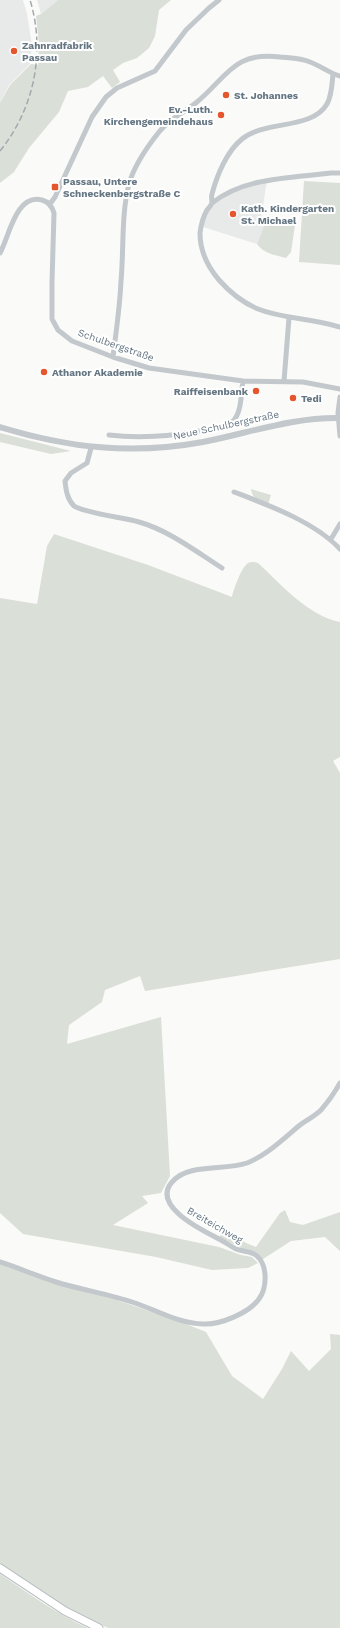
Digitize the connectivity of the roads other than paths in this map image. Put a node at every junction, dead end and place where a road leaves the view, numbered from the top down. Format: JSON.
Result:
{"nodes":[{"id":1,"x":219,"y":0,"type":"edge"},
{"id":2,"x":333,"y":74,"type":"junction"},
{"id":3,"x":340,"y":76,"type":"edge"},
{"id":4,"x":340,"y":174,"type":"edge"},
{"id":5,"x":212,"y":203,"type":"junction"},
{"id":6,"x":50,"y":204,"type":"junction"},
{"id":7,"x":0,"y":253,"type":"edge"},
{"id":8,"x":289,"y":318,"type":"junction"},
{"id":9,"x":340,"y":326,"type":"edge"},
{"id":10,"x":113,"y":357,"type":"junction"},
{"id":11,"x":243,"y":381,"type":"junction"},
{"id":12,"x":284,"y":381,"type":"junction"},
{"id":13,"x":340,"y":389,"type":"edge"},
{"id":14,"x":340,"y":398,"type":"edge"},
{"id":15,"x":339,"y":418,"type":"edge"},
{"id":16,"x":0,"y":428,"type":"edge"},
{"id":17,"x":109,"y":435,"type":"dead end"},
{"id":18,"x":340,"y":436,"type":"edge"},
{"id":19,"x":91,"y":448,"type":"junction"},
{"id":20,"x":234,"y":492,"type":"dead end"},
{"id":21,"x":340,"y":524,"type":"edge"},
{"id":22,"x":331,"y":539,"type":"junction"},
{"id":23,"x":340,"y":549,"type":"edge"},
{"id":24,"x":222,"y":568,"type":"dead end"},
{"id":25,"x":340,"y":1083,"type":"edge"},
{"id":26,"x":0,"y":1262,"type":"edge"},
{"id":27,"x":0,"y":1568,"type":"edge"},
{"id":28,"x":99,"y":1628,"type":"edge"}],
"edges":[{"from":1,"to":6,"type":"street"},
{"from":2,"to":3,"type":"street"},
{"from":2,"to":5,"type":"street"},
{"from":2,"to":10,"type":"street"},
{"from":4,"to":5,"type":"street"},
{"from":5,"to":8,"type":"street"},
{"from":6,"to":7,"type":"street"},
{"from":6,"to":10,"type":"street","name":"Schulbergstraße"},
{"from":8,"to":9,"type":"street"},
{"from":8,"to":12,"type":"street"},
{"from":10,"to":11,"type":"street","name":"Schulbergstraße"},
{"from":11,"to":12,"type":"street","name":"Schulbergstraße"},
{"from":11,"to":17,"type":"street"},
{"from":12,"to":13,"type":"street","name":"Schulbergstraße"},
{"from":14,"to":15,"type":"street"},
{"from":15,"to":18,"type":"street"},
{"from":15,"to":19,"type":"street","name":"Neue Schulbergstraße"},
{"from":16,"to":19,"type":"street","name":"Neue Schulbergstraße"},
{"from":19,"to":24,"type":"street"},
{"from":20,"to":22,"type":"street"},
{"from":21,"to":22,"type":"street"},
{"from":22,"to":23,"type":"street"},
{"from":25,"to":26,"type":"street","name":"Breiteichweg"},
{"from":27,"to":28,"type":"main road"}]}
